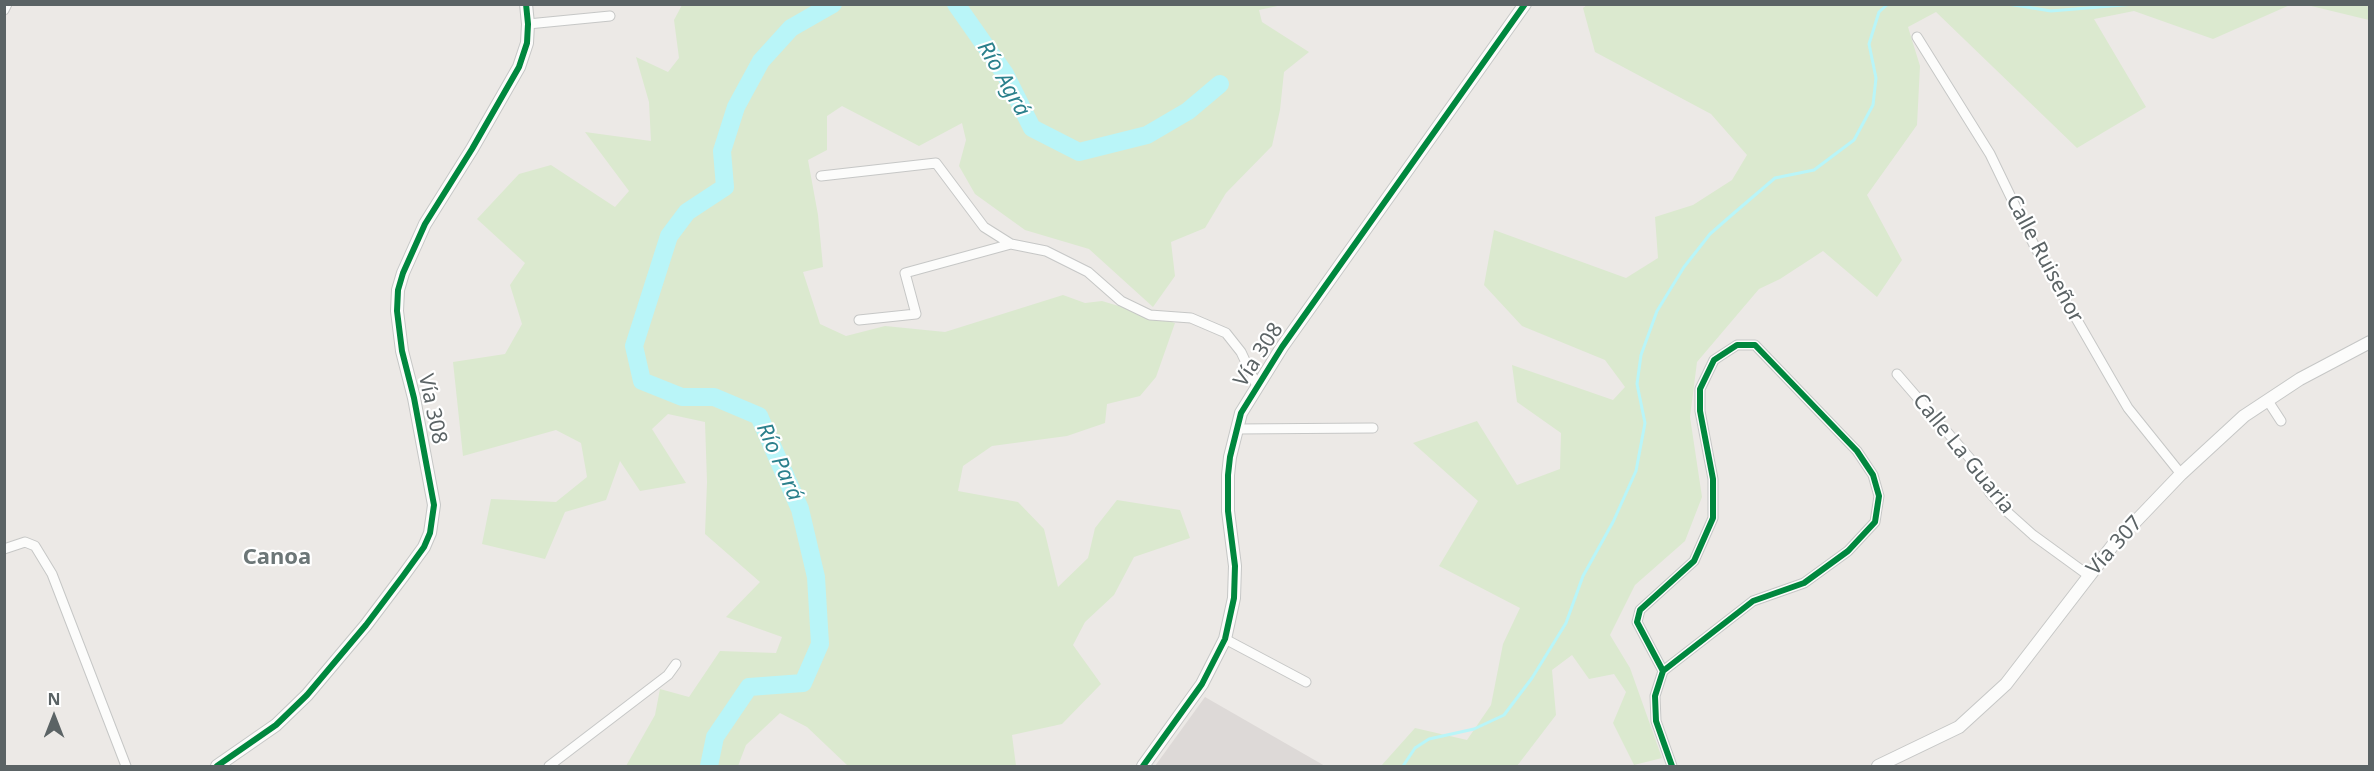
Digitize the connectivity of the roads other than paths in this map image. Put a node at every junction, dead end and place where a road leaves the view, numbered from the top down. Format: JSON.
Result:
{"nodes":[{"id":1,"x":7,"y":4,"type":"edge"},
{"id":2,"x":526,"y":4,"type":"edge"},
{"id":3,"x":1525,"y":4,"type":"edge"},
{"id":4,"x":4,"y":10,"type":"edge"},
{"id":5,"x":610,"y":16,"type":"dead end"},
{"id":6,"x":528,"y":24,"type":"junction"},
{"id":7,"x":1917,"y":37,"type":"dead end"},
{"id":8,"x":821,"y":176,"type":"dead end"},
{"id":9,"x":1011,"y":244,"type":"junction"},
{"id":10,"x":859,"y":320,"type":"dead end"},
{"id":11,"x":2370,"y":342,"type":"edge"},
{"id":12,"x":1897,"y":374,"type":"dead end"},
{"id":13,"x":1257,"y":386,"type":"junction"},
{"id":14,"x":2268,"y":401,"type":"junction"},
{"id":15,"x":2281,"y":421,"type":"dead end"},
{"id":16,"x":1373,"y":428,"type":"dead end"},
{"id":17,"x":1236,"y":429,"type":"junction"},
{"id":18,"x":2181,"y":474,"type":"junction"},
{"id":19,"x":4,"y":549,"type":"edge"},
{"id":20,"x":2088,"y":575,"type":"junction"},
{"id":21,"x":1225,"y":639,"type":"junction"},
{"id":22,"x":676,"y":664,"type":"dead end"},
{"id":23,"x":1663,"y":671,"type":"junction"},
{"id":24,"x":1306,"y":682,"type":"dead end"},
{"id":25,"x":126,"y":766,"type":"edge"},
{"id":26,"x":217,"y":766,"type":"edge"},
{"id":27,"x":549,"y":766,"type":"edge"},
{"id":28,"x":1143,"y":766,"type":"edge"},
{"id":29,"x":1672,"y":766,"type":"edge"},
{"id":30,"x":1878,"y":766,"type":"edge"}],
"edges":[{"from":1,"to":4,"type":"street"},
{"from":2,"to":6,"type":"street","name":"Vía 308"},
{"from":3,"to":13,"type":"street","name":"Vía 308"},
{"from":5,"to":6,"type":"street"},
{"from":6,"to":26,"type":"street","name":"Vía 308"},
{"from":7,"to":18,"type":"street","name":"Calle Ruiseñor"},
{"from":8,"to":9,"type":"street"},
{"from":9,"to":10,"type":"street"},
{"from":9,"to":13,"type":"street"},
{"from":11,"to":14,"type":"street","name":"Vía 307"},
{"from":12,"to":20,"type":"street","name":"Calle La Guaria"},
{"from":13,"to":17,"type":"street","name":"Vía 308"},
{"from":14,"to":15,"type":"street"},
{"from":14,"to":18,"type":"street","name":"Vía 307"},
{"from":16,"to":17,"type":"street"},
{"from":17,"to":21,"type":"street","name":"Vía 308"},
{"from":18,"to":20,"type":"street","name":"Vía 307"},
{"from":19,"to":25,"type":"street"},
{"from":20,"to":30,"type":"street","name":"Vía 307"},
{"from":21,"to":24,"type":"street"},
{"from":21,"to":28,"type":"street","name":"Vía 308"},
{"from":22,"to":27,"type":"street"},
{"from":23,"to":23,"type":"street"},
{"from":23,"to":29,"type":"street"}]}
